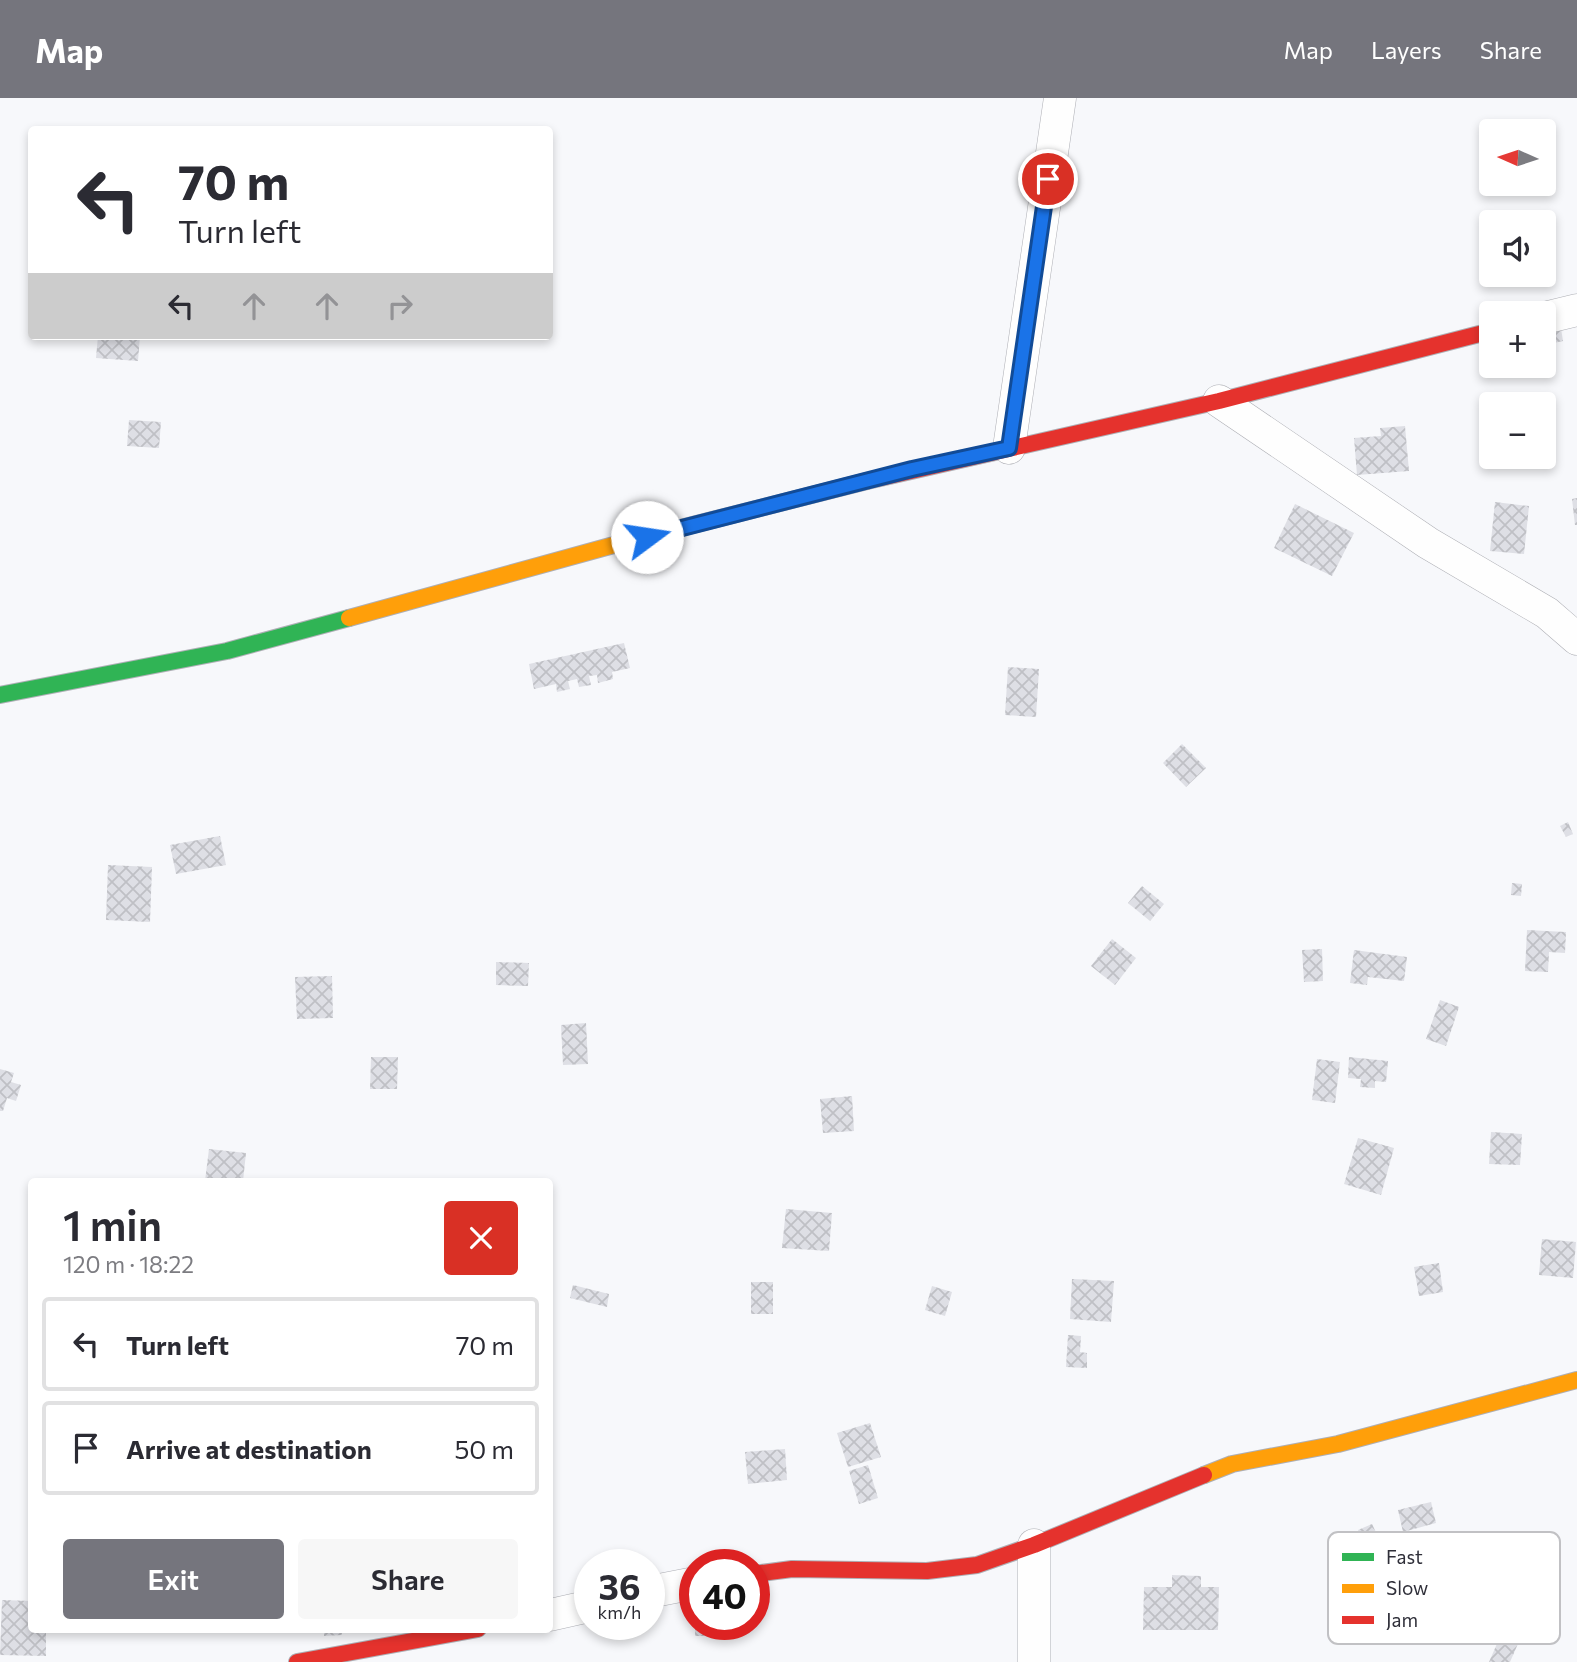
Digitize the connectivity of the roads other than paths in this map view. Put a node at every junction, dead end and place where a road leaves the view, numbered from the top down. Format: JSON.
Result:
{"nodes":[{"id":1,"x":1060,"y":98,"type":"edge"},
{"id":2,"x":1577,"y":310,"type":"edge"},
{"id":3,"x":1556,"y":315,"type":"edge"},
{"id":4,"x":1479,"y":334,"type":"edge"},
{"id":5,"x":1219,"y":401,"type":"junction"},
{"id":6,"x":1009,"y":448,"type":"junction"},
{"id":7,"x":1577,"y":639,"type":"edge"},
{"id":8,"x":0,"y":695,"type":"edge"},
{"id":9,"x":1577,"y":1380,"type":"edge"},
{"id":10,"x":1034,"y":1545,"type":"junction"},
{"id":11,"x":770,"y":1572,"type":"edge"},
{"id":12,"x":574,"y":1610,"type":"edge"},
{"id":13,"x":553,"y":1614,"type":"edge"},
{"id":14,"x":456,"y":1633,"type":"edge"},
{"id":15,"x":297,"y":1662,"type":"edge"},
{"id":16,"x":1034,"y":1662,"type":"edge"}],
"edges":[{"from":1,"to":6,"type":"street"},
{"from":2,"to":3,"type":"street"},
{"from":4,"to":5,"type":"street"},
{"from":5,"to":6,"type":"street"},
{"from":5,"to":7,"type":"street"},
{"from":6,"to":8,"type":"street"},
{"from":9,"to":10,"type":"street"},
{"from":10,"to":11,"type":"street"},
{"from":10,"to":16,"type":"street"},
{"from":12,"to":13,"type":"street"},
{"from":14,"to":15,"type":"street"}]}
